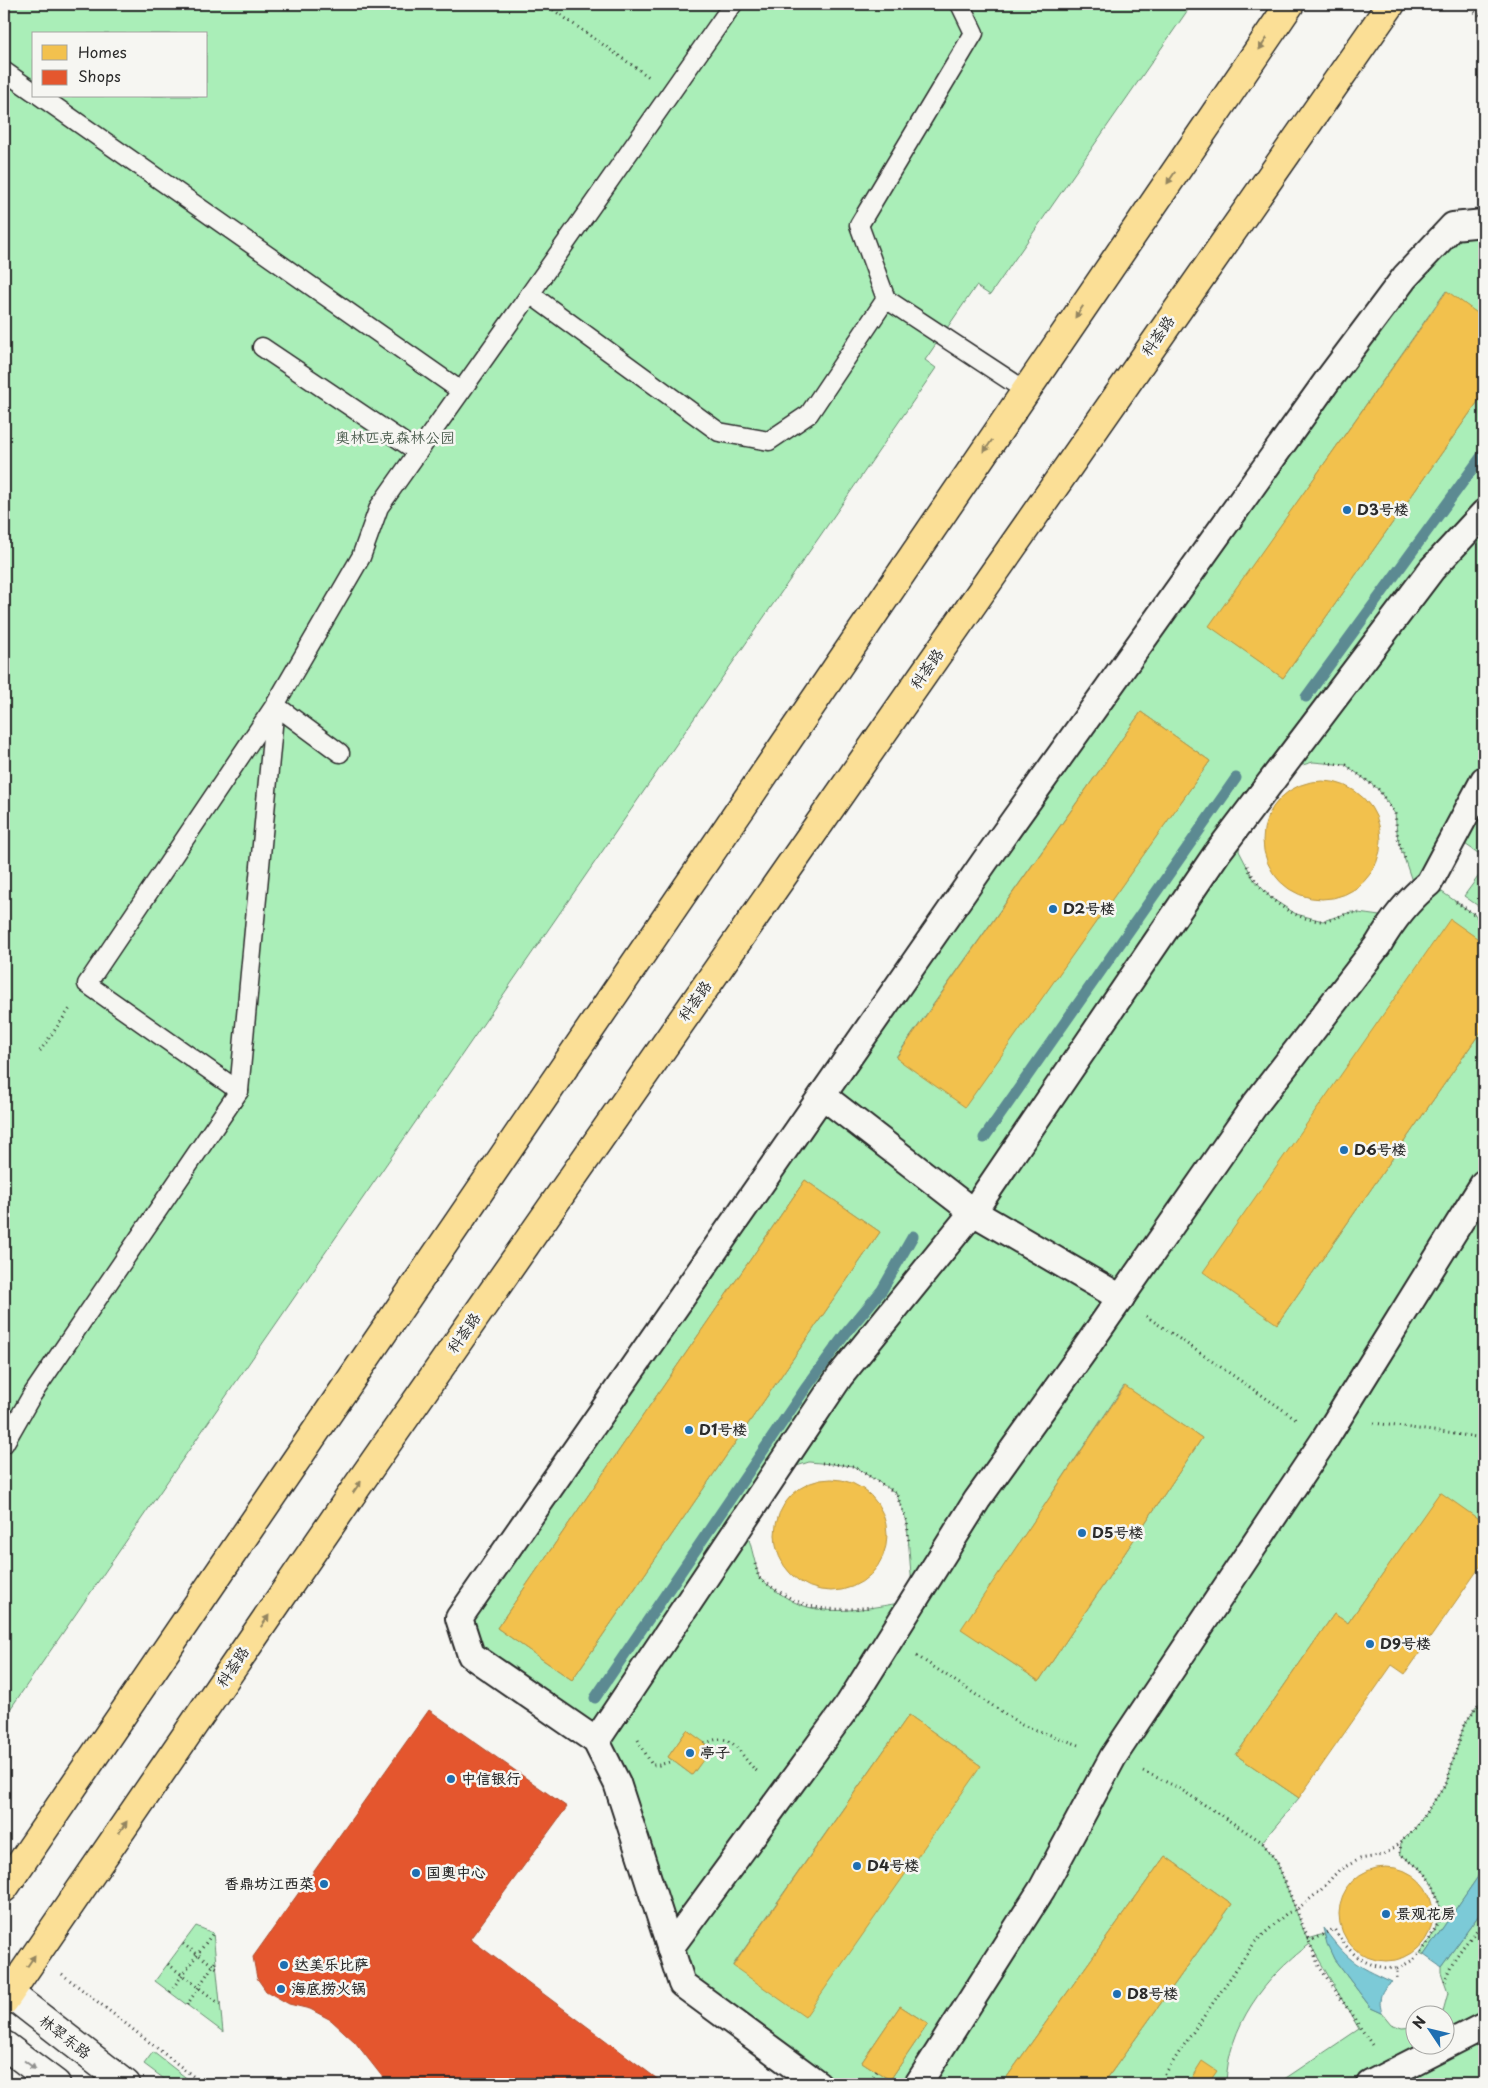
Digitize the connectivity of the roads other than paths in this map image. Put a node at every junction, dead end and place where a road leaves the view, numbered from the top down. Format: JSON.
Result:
{"nodes":[{"id":1,"x":733,"y":4,"type":"edge"},
{"id":2,"x":960,"y":4,"type":"edge"},
{"id":3,"x":1290,"y":4,"type":"edge"},
{"id":4,"x":1391,"y":4,"type":"edge"},
{"id":5,"x":4,"y":71,"type":"edge"},
{"id":6,"x":32,"y":91,"type":"edge"},
{"id":7,"x":43,"y":98,"type":"edge"},
{"id":8,"x":1484,"y":224,"type":"edge"},
{"id":9,"x":530,"y":294,"type":"junction"},
{"id":10,"x":886,"y":299,"type":"junction"},
{"id":11,"x":262,"y":347,"type":"dead end"},
{"id":12,"x":461,"y":391,"type":"junction"},
{"id":13,"x":1026,"y":391,"type":"junction"},
{"id":14,"x":418,"y":452,"type":"junction"},
{"id":15,"x":1484,"y":513,"type":"edge"},
{"id":16,"x":275,"y":705,"type":"junction"},
{"id":17,"x":340,"y":753,"type":"dead end"},
{"id":18,"x":1484,"y":780,"type":"edge"},
{"id":19,"x":240,"y":1091,"type":"junction"},
{"id":20,"x":822,"y":1096,"type":"junction"},
{"id":21,"x":1484,"y":1182,"type":"edge"},
{"id":22,"x":973,"y":1212,"type":"junction"},
{"id":23,"x":1121,"y":1298,"type":"junction"},
{"id":24,"x":4,"y":1444,"type":"edge"},
{"id":25,"x":596,"y":1741,"type":"junction"},
{"id":26,"x":4,"y":1888,"type":"edge"},
{"id":27,"x":670,"y":1948,"type":"junction"},
{"id":28,"x":6,"y":1995,"type":"edge"},
{"id":29,"x":1484,"y":2026,"type":"edge"},
{"id":30,"x":4,"y":2045,"type":"edge"},
{"id":31,"x":1381,"y":2079,"type":"edge"},
{"id":32,"x":56,"y":2084,"type":"edge"},
{"id":33,"x":126,"y":2084,"type":"edge"},
{"id":34,"x":818,"y":2084,"type":"edge"},
{"id":35,"x":918,"y":2084,"type":"edge"}],
"edges":[{"from":1,"to":9,"type":"lane"},
{"from":2,"to":10,"type":"lane"},
{"from":3,"to":13,"type":"main road","one_way":true},
{"from":28,"to":4,"type":"main road","name":"科荟路","one_way":true},
{"from":5,"to":6,"type":"lane"},
{"from":7,"to":12,"type":"lane"},
{"from":8,"to":20,"type":"street"},
{"from":9,"to":10,"type":"lane"},
{"from":9,"to":12,"type":"lane"},
{"from":10,"to":13,"type":"lane"},
{"from":11,"to":14,"type":"lane"},
{"from":12,"to":14,"type":"lane"},
{"from":13,"to":26,"type":"main road","one_way":true},
{"from":14,"to":16,"type":"lane"},
{"from":15,"to":22,"type":"street"},
{"from":16,"to":17,"type":"lane"},
{"from":16,"to":19,"type":"lane"},
{"from":16,"to":19,"type":"lane"},
{"from":18,"to":23,"type":"street"},
{"from":19,"to":24,"type":"lane"},
{"from":20,"to":22,"type":"street"},
{"from":20,"to":25,"type":"street"},
{"from":21,"to":35,"type":"street"},
{"from":22,"to":23,"type":"street"},
{"from":22,"to":25,"type":"street"},
{"from":23,"to":27,"type":"street"},
{"from":25,"to":27,"type":"street"},
{"from":27,"to":34,"type":"street"},
{"from":28,"to":33,"type":"street","name":"林翠东路"},
{"from":29,"to":31,"type":"street"},
{"from":30,"to":32,"type":"street","one_way":true}]}
